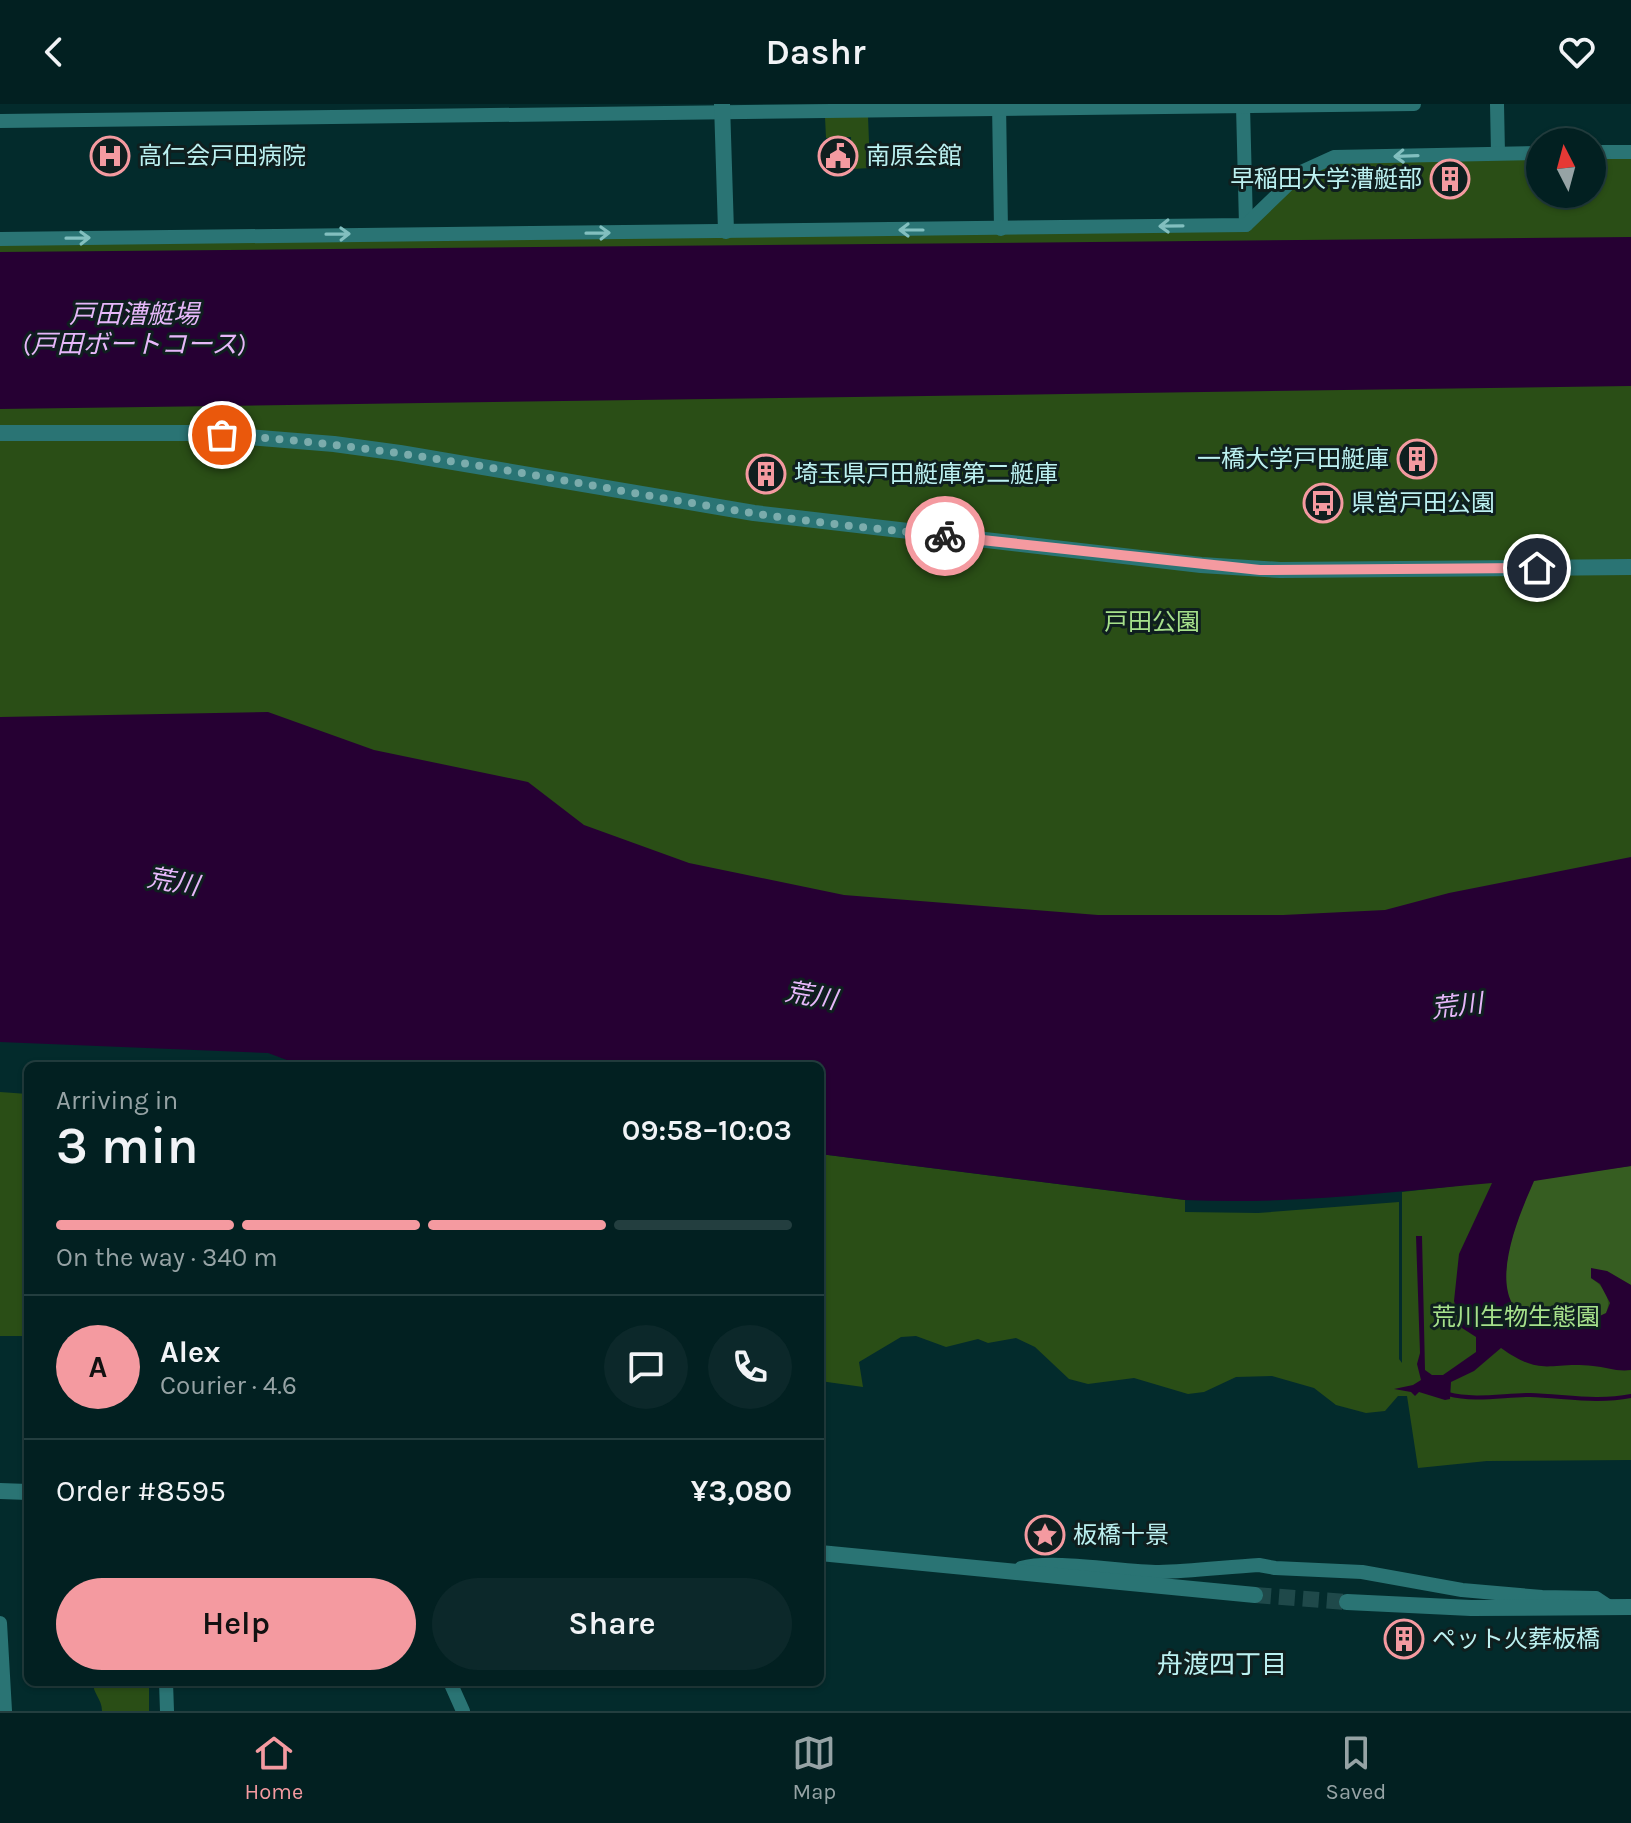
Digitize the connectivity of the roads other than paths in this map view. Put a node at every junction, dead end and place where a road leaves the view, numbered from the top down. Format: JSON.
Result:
{"nodes":[{"id":1,"x":1414,"y":104,"type":"edge"},
{"id":2,"x":1497,"y":104,"type":"edge"},
{"id":3,"x":999,"y":106,"type":"edge"},
{"id":4,"x":1243,"y":106,"type":"edge"},
{"id":5,"x":722,"y":108,"type":"edge"},
{"id":6,"x":452,"y":110,"type":"edge"},
{"id":7,"x":0,"y":121,"type":"edge"},
{"id":8,"x":1606,"y":152,"type":"edge"},
{"id":9,"x":1631,"y":152,"type":"edge"},
{"id":10,"x":1498,"y":153,"type":"junction"},
{"id":11,"x":1526,"y":153,"type":"edge"},
{"id":12,"x":1246,"y":225,"type":"junction"},
{"id":13,"x":1001,"y":229,"type":"junction"},
{"id":14,"x":726,"y":231,"type":"junction"},
{"id":15,"x":0,"y":239,"type":"edge"},
{"id":16,"x":0,"y":433,"type":"edge"},
{"id":17,"x":1631,"y":567,"type":"edge"},
{"id":18,"x":0,"y":1491,"type":"edge"},
{"id":19,"x":24,"y":1492,"type":"edge"},
{"id":20,"x":824,"y":1553,"type":"edge"},
{"id":21,"x":1008,"y":1572,"type":"junction"},
{"id":22,"x":1255,"y":1595,"type":"tunnel mouth"},
{"id":23,"x":1347,"y":1602,"type":"tunnel mouth"},
{"id":24,"x":1631,"y":1607,"type":"edge"},
{"id":25,"x":1611,"y":1608,"type":"junction"},
{"id":26,"x":0,"y":1623,"type":"edge"},
{"id":27,"x":166,"y":1686,"type":"edge"},
{"id":28,"x":452,"y":1686,"type":"edge"},
{"id":29,"x":5,"y":1711,"type":"edge"},
{"id":30,"x":167,"y":1711,"type":"edge"},
{"id":31,"x":463,"y":1711,"type":"edge"}],
"edges":[{"from":1,"to":4,"type":"street"},
{"from":2,"to":10,"type":"street"},
{"from":3,"to":4,"type":"street"},
{"from":3,"to":5,"type":"street"},
{"from":3,"to":13,"type":"street"},
{"from":4,"to":12,"type":"street"},
{"from":5,"to":6,"type":"street"},
{"from":5,"to":14,"type":"street"},
{"from":6,"to":7,"type":"street"},
{"from":8,"to":9,"type":"street"},
{"from":10,"to":11,"type":"street"},
{"from":10,"to":12,"type":"street","one_way":true},
{"from":12,"to":13,"type":"street","one_way":true},
{"from":13,"to":14,"type":"street","one_way":true},
{"from":15,"to":14,"type":"street","one_way":true},
{"from":16,"to":17,"type":"street"},
{"from":18,"to":19,"type":"street"},
{"from":20,"to":21,"type":"street"},
{"from":21,"to":22,"type":"street"},
{"from":21,"to":25,"type":"street"},
{"from":23,"to":25,"type":"street"},
{"from":24,"to":25,"type":"street"},
{"from":26,"to":29,"type":"street"},
{"from":27,"to":30,"type":"street"},
{"from":28,"to":31,"type":"street"}]}
